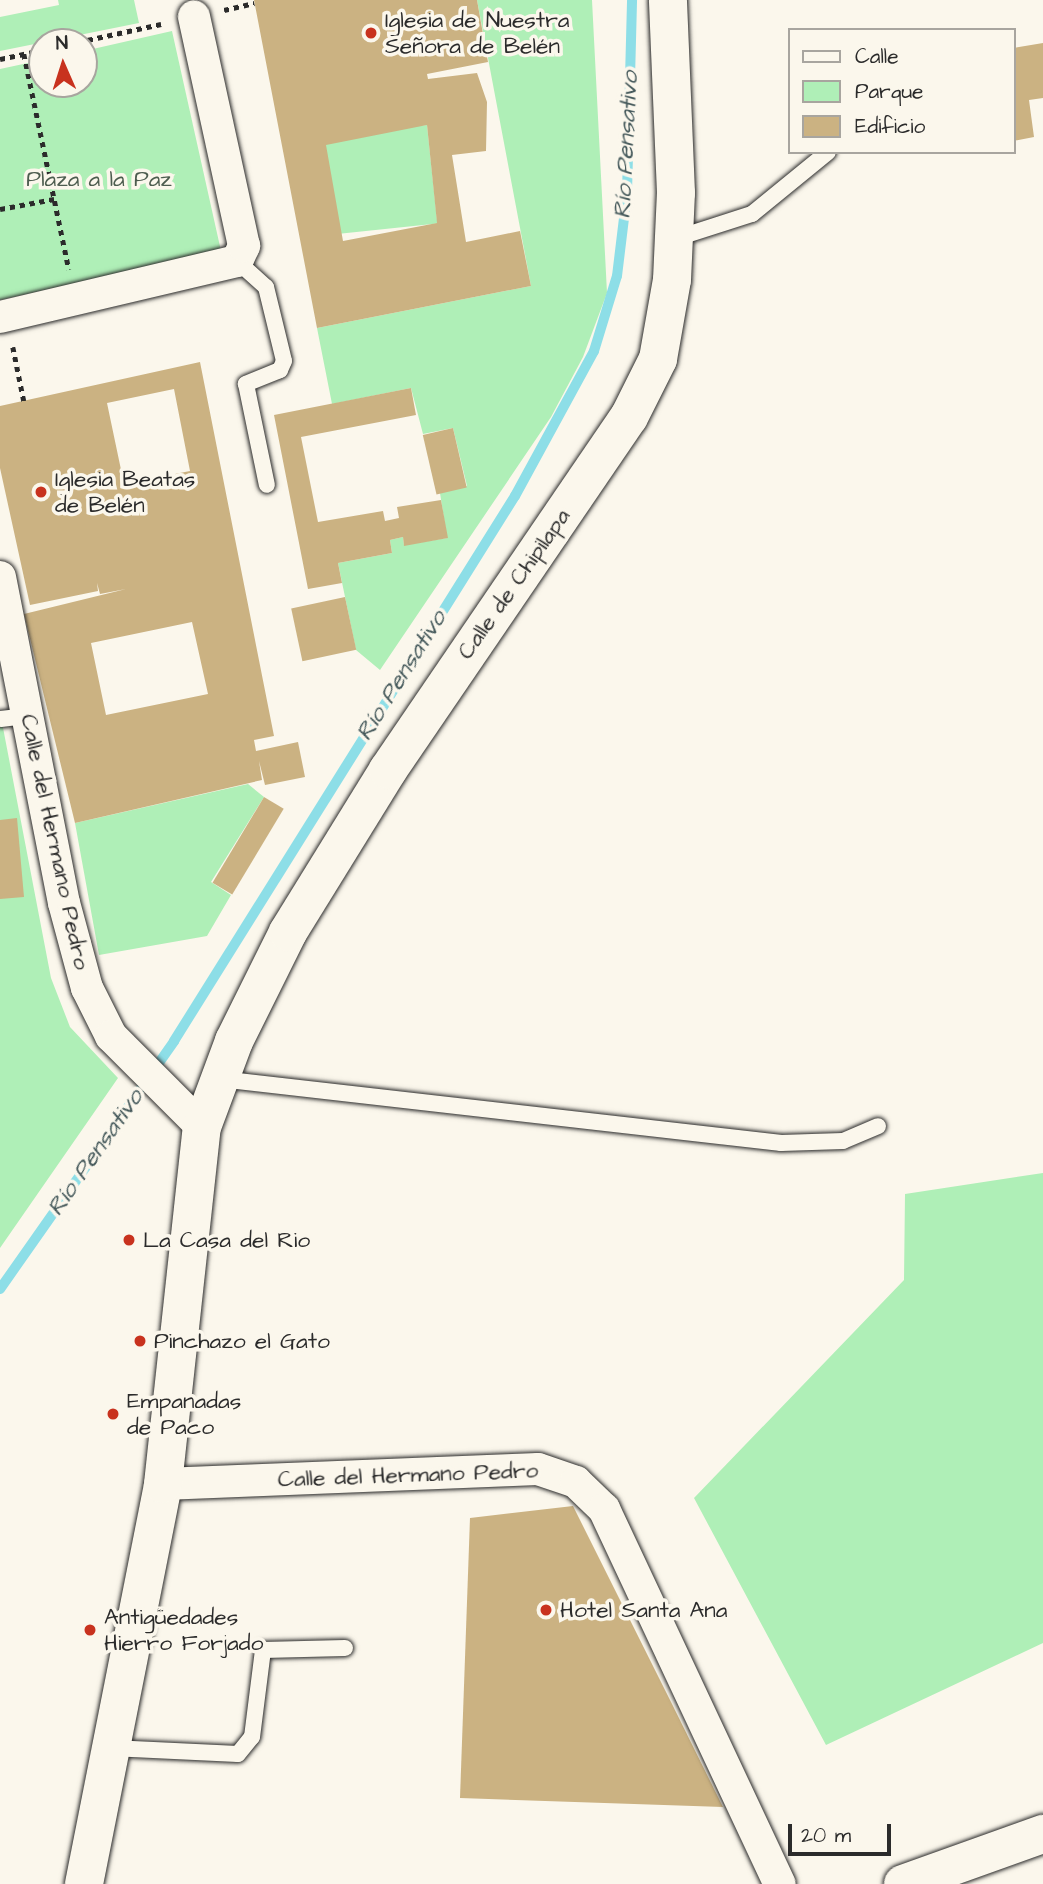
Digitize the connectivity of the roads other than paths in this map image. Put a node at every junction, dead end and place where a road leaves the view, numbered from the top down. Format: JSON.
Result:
{"nodes":[{"id":1,"x":668,"y":0,"type":"edge"},
{"id":2,"x":194,"y":16,"type":"road end"},
{"id":3,"x":826,"y":154,"type":"edge"},
{"id":4,"x":674,"y":239,"type":"junction"},
{"id":5,"x":237,"y":261,"type":"junction"},
{"id":6,"x":0,"y":317,"type":"edge"},
{"id":7,"x":267,"y":485,"type":"dead end"},
{"id":8,"x":0,"y":577,"type":"edge"},
{"id":9,"x":14,"y":718,"type":"edge"},
{"id":10,"x":220,"y":1079,"type":"junction"},
{"id":11,"x":878,"y":1126,"type":"dead end"},
{"id":12,"x":202,"y":1127,"type":"junction"},
{"id":13,"x":163,"y":1483,"type":"junction"},
{"id":14,"x":345,"y":1648,"type":"dead end"},
{"id":15,"x":111,"y":1748,"type":"junction"},
{"id":16,"x":1043,"y":1834,"type":"edge"},
{"id":17,"x":84,"y":1884,"type":"edge"},
{"id":18,"x":780,"y":1884,"type":"edge"},
{"id":19,"x":903,"y":1884,"type":"edge"}],
"edges":[{"from":1,"to":4,"type":"main road","name":"Calle de Chipilapa"},
{"from":2,"to":5,"type":"street"},
{"from":3,"to":4,"type":"lane"},
{"from":4,"to":10,"type":"main road","name":"Calle de Chipilapa"},
{"from":5,"to":6,"type":"street"},
{"from":5,"to":7,"type":"lane"},
{"from":8,"to":9,"type":"street","name":"Calle del Hermano Pedro"},
{"from":9,"to":12,"type":"street","name":"Calle del Hermano Pedro"},
{"from":10,"to":11,"type":"lane"},
{"from":10,"to":12,"type":"main road","name":"Calle de Chipilapa"},
{"from":12,"to":13,"type":"main road"},
{"from":13,"to":15,"type":"main road"},
{"from":13,"to":18,"type":"street","name":"Calle del Hermano Pedro"},
{"from":14,"to":15,"type":"lane"},
{"from":15,"to":17,"type":"main road"},
{"from":16,"to":19,"type":"main road"}]}
